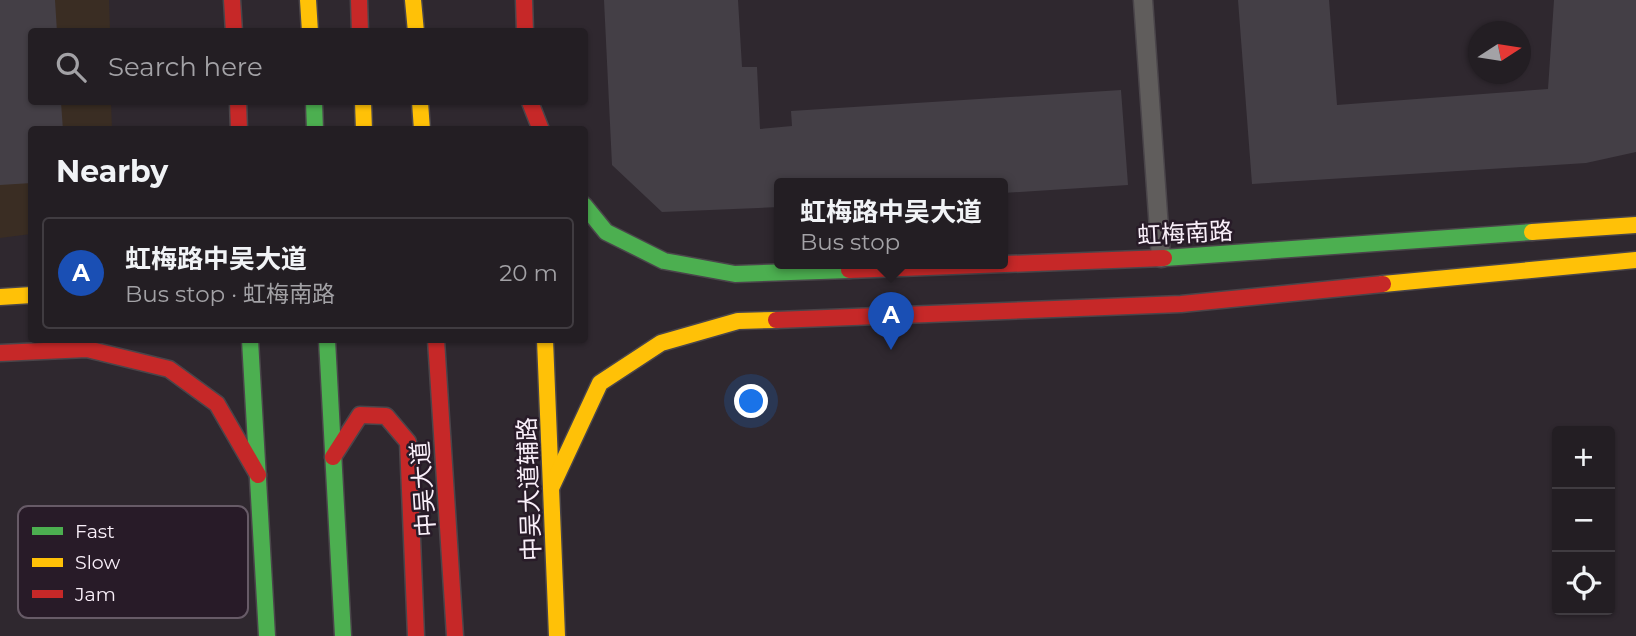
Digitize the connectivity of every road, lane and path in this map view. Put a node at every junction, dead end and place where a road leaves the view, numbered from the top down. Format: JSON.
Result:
{"nodes":[{"id":1,"x":232,"y":0,"type":"edge"},
{"id":2,"x":308,"y":0,"type":"edge"},
{"id":3,"x":359,"y":0,"type":"edge"},
{"id":4,"x":414,"y":0,"type":"edge"},
{"id":5,"x":524,"y":0,"type":"edge"},
{"id":6,"x":1143,"y":0,"type":"edge"},
{"id":7,"x":234,"y":28,"type":"edge"},
{"id":8,"x":310,"y":28,"type":"edge"},
{"id":9,"x":360,"y":28,"type":"edge"},
{"id":10,"x":415,"y":28,"type":"edge"},
{"id":11,"x":526,"y":28,"type":"edge"},
{"id":12,"x":314,"y":105,"type":"edge"},
{"id":13,"x":363,"y":105,"type":"edge"},
{"id":14,"x":420,"y":105,"type":"edge"},
{"id":15,"x":530,"y":105,"type":"edge"},
{"id":16,"x":531,"y":105,"type":"edge"},
{"id":17,"x":316,"y":126,"type":"edge"},
{"id":18,"x":364,"y":126,"type":"edge"},
{"id":19,"x":422,"y":126,"type":"edge"},
{"id":20,"x":532,"y":126,"type":"edge"},
{"id":21,"x":539,"y":126,"type":"edge"},
{"id":22,"x":588,"y":210,"type":"edge"},
{"id":23,"x":1636,"y":225,"type":"edge"},
{"id":24,"x":1161,"y":258,"type":"junction"},
{"id":25,"x":1636,"y":260,"type":"edge"},
{"id":26,"x":1008,"y":264,"type":"edge"},
{"id":27,"x":868,"y":269,"type":"edge"},
{"id":28,"x":28,"y":295,"type":"edge"},
{"id":29,"x":0,"y":297,"type":"edge"},
{"id":30,"x":250,"y":343,"type":"edge"},
{"id":31,"x":327,"y":343,"type":"edge"},
{"id":32,"x":436,"y":343,"type":"edge"},
{"id":33,"x":545,"y":343,"type":"edge"},
{"id":34,"x":0,"y":353,"type":"edge"},
{"id":35,"x":333,"y":457,"type":"junction"},
{"id":36,"x":258,"y":475,"type":"junction"},
{"id":37,"x":552,"y":486,"type":"junction"},
{"id":38,"x":267,"y":636,"type":"edge"},
{"id":39,"x":343,"y":636,"type":"edge"},
{"id":40,"x":416,"y":636,"type":"edge"},
{"id":41,"x":455,"y":636,"type":"edge"},
{"id":42,"x":557,"y":636,"type":"edge"}],
"edges":[{"from":1,"to":7,"type":"main road"},
{"from":2,"to":8,"type":"main road"},
{"from":3,"to":9,"type":"main road"},
{"from":4,"to":10,"type":"main road"},
{"from":5,"to":11,"type":"main road"},
{"from":6,"to":24,"type":"lane"},
{"from":12,"to":17,"type":"main road"},
{"from":13,"to":18,"type":"main road"},
{"from":14,"to":19,"type":"main road"},
{"from":15,"to":20,"type":"main road"},
{"from":16,"to":21,"type":"main road"},
{"from":22,"to":27,"type":"main road","name":"虹梅南路"},
{"from":23,"to":24,"type":"main road","name":"虹梅南路"},
{"from":24,"to":26,"type":"main road","name":"虹梅南路"},
{"from":25,"to":37,"type":"main road"},
{"from":28,"to":29,"type":"main road"},
{"from":30,"to":36,"type":"main road"},
{"from":31,"to":35,"type":"main road"},
{"from":32,"to":41,"type":"main road","name":"中吴大道"},
{"from":33,"to":37,"type":"main road","name":"中吴大道辅路"},
{"from":34,"to":36,"type":"main road"},
{"from":35,"to":39,"type":"main road"},
{"from":35,"to":40,"type":"main road"},
{"from":36,"to":38,"type":"main road"},
{"from":37,"to":42,"type":"main road","name":"中吴大道辅路"}]}
